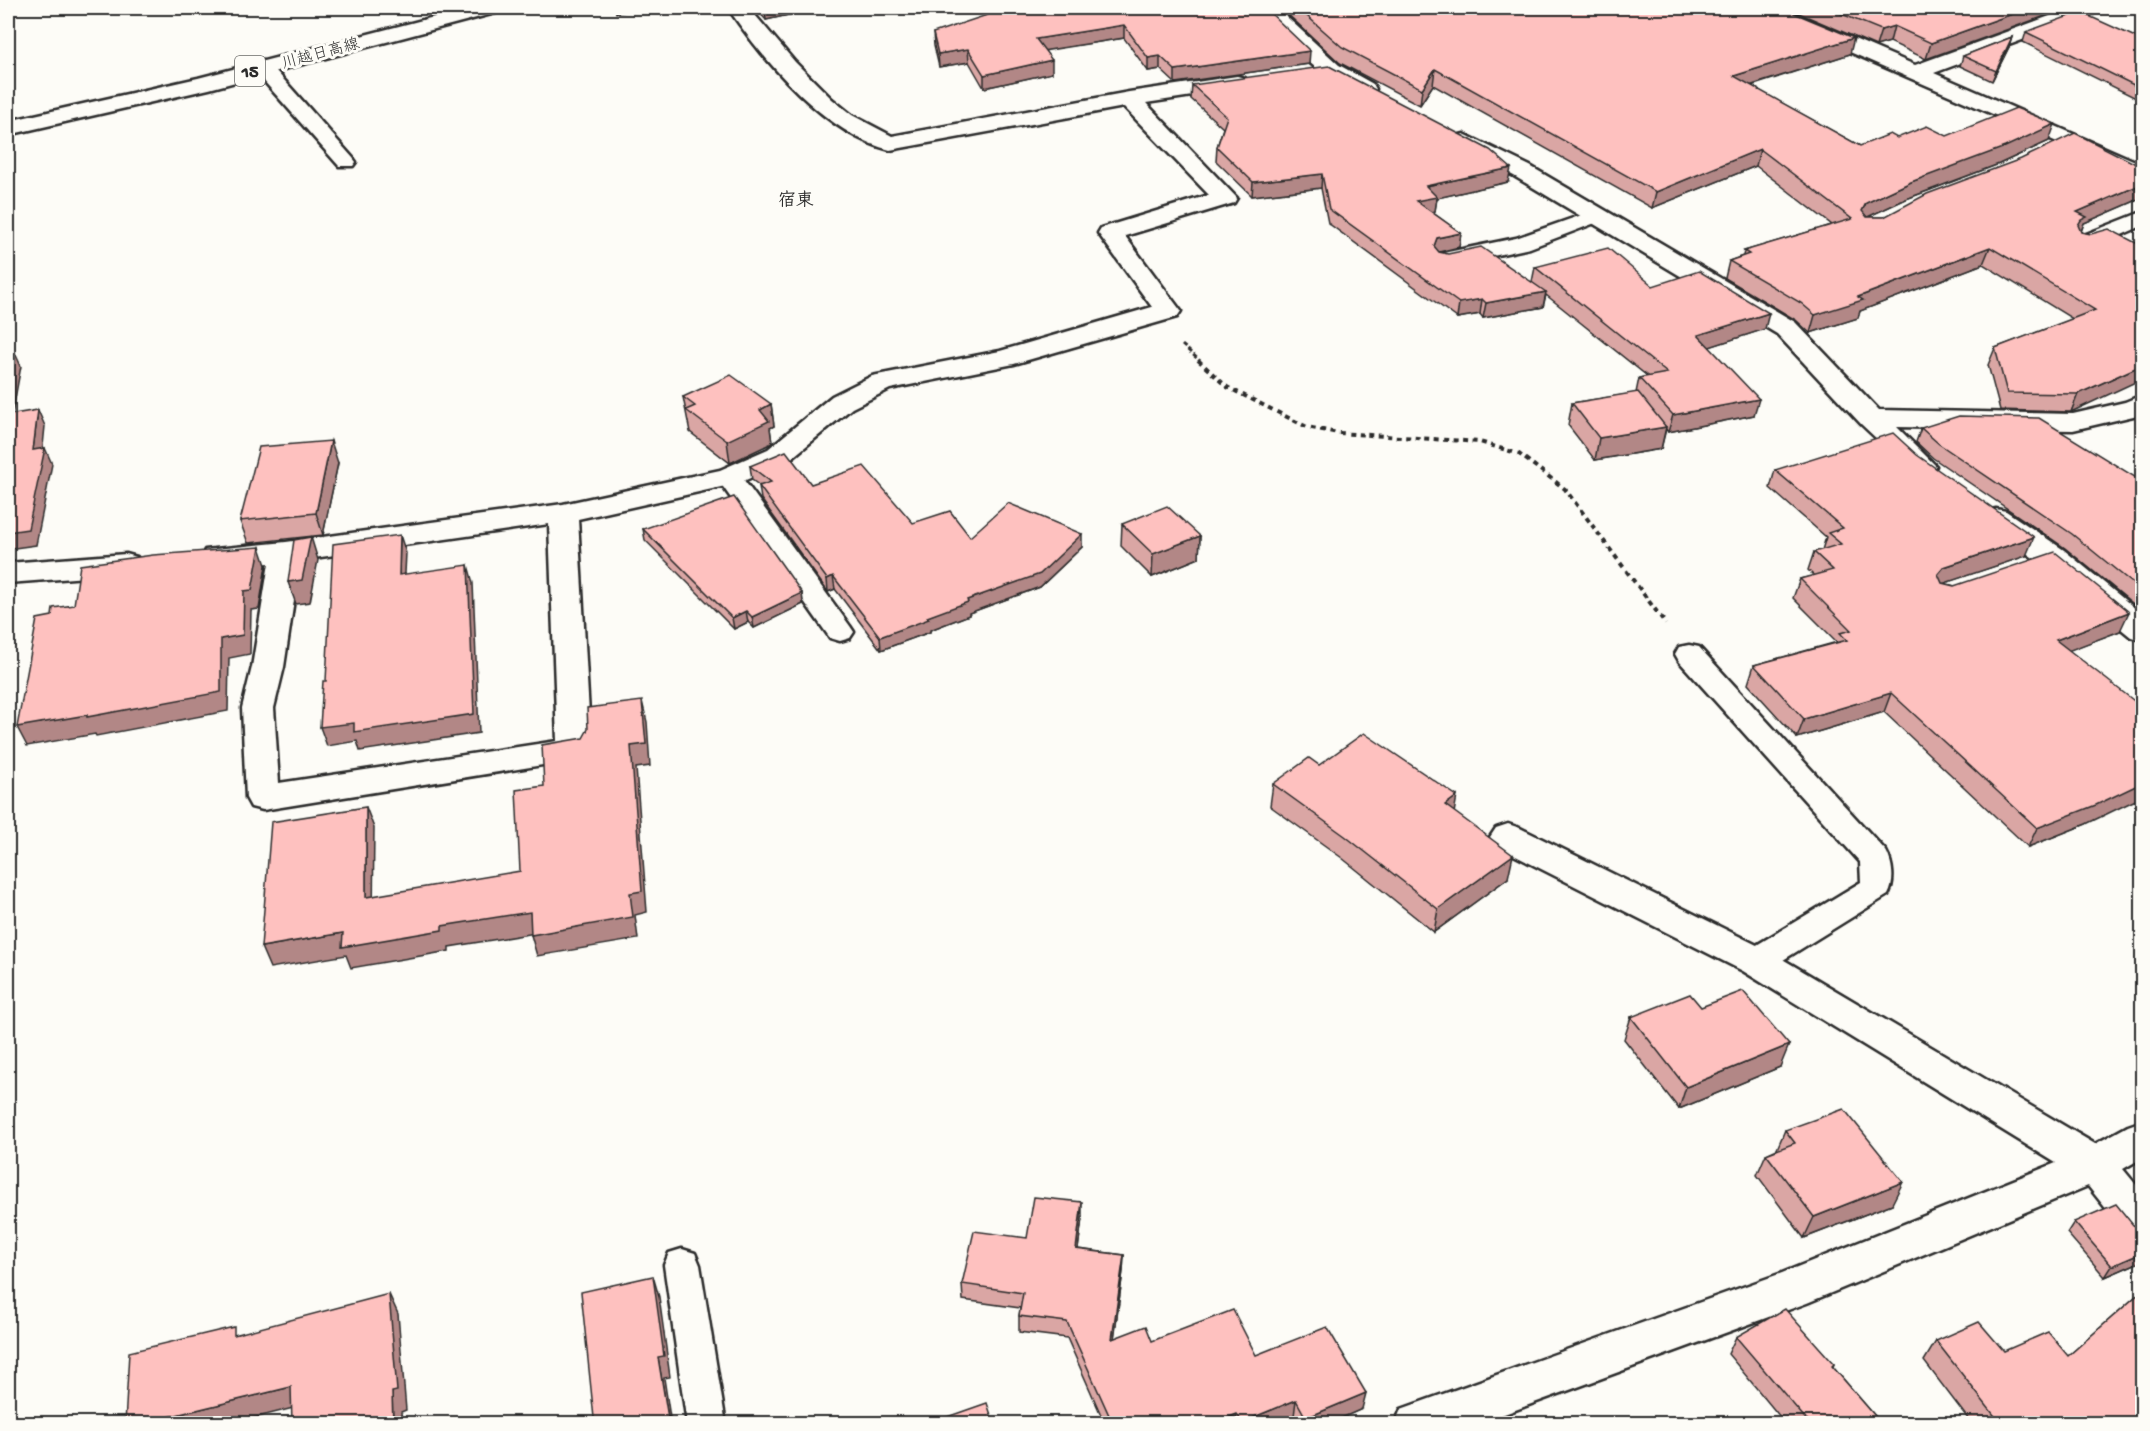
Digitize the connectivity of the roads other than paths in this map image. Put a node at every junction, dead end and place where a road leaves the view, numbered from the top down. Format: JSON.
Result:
{"nodes":[{"id":1,"x":492,"y":8,"type":"edge"},
{"id":2,"x":738,"y":8,"type":"edge"},
{"id":3,"x":1265,"y":8,"type":"edge"},
{"id":4,"x":1765,"y":8,"type":"edge"},
{"id":5,"x":2090,"y":8,"type":"edge"},
{"id":6,"x":262,"y":68,"type":"junction"},
{"id":7,"x":1914,"y":73,"type":"junction"},
{"id":8,"x":1260,"y":80,"type":"edge"},
{"id":9,"x":1130,"y":99,"type":"junction"},
{"id":10,"x":1391,"y":102,"type":"edge"},
{"id":11,"x":8,"y":128,"type":"edge"},
{"id":12,"x":1441,"y":129,"type":"edge"},
{"id":13,"x":2069,"y":140,"type":"junction"},
{"id":14,"x":2048,"y":150,"type":"edge"},
{"id":15,"x":346,"y":162,"type":"dead end"},
{"id":16,"x":2139,"y":169,"type":"edge"},
{"id":17,"x":1596,"y":216,"type":"junction"},
{"id":18,"x":2142,"y":218,"type":"edge"},
{"id":19,"x":2084,"y":243,"type":"edge"},
{"id":20,"x":1446,"y":259,"type":"edge"},
{"id":21,"x":2142,"y":403,"type":"edge"},
{"id":22,"x":1871,"y":418,"type":"junction"},
{"id":23,"x":729,"y":477,"type":"junction"},
{"id":24,"x":1941,"y":479,"type":"edge"},
{"id":25,"x":1978,"y":505,"type":"edge"},
{"id":26,"x":563,"y":513,"type":"junction"},
{"id":27,"x":286,"y":552,"type":"junction"},
{"id":28,"x":2053,"y":557,"type":"junction"},
{"id":29,"x":193,"y":559,"type":"edge"},
{"id":30,"x":147,"y":562,"type":"edge"},
{"id":31,"x":2021,"y":568,"type":"edge"},
{"id":32,"x":8,"y":573,"type":"edge"},
{"id":33,"x":2142,"y":630,"type":"edge"},
{"id":34,"x":840,"y":632,"type":"dead end"},
{"id":35,"x":1689,"y":654,"type":"road end"},
{"id":36,"x":1508,"y":837,"type":"dead end"},
{"id":37,"x":1755,"y":962,"type":"junction"},
{"id":38,"x":2126,"y":1153,"type":"edge"},
{"id":39,"x":2142,"y":1222,"type":"edge"},
{"id":40,"x":681,"y":1264,"type":"dead end"},
{"id":41,"x":707,"y":1424,"type":"edge"},
{"id":42,"x":1417,"y":1424,"type":"edge"}],
"edges":[{"from":1,"to":6,"type":"street","name":"川越日高線","number":"15"},
{"from":2,"to":9,"type":"street"},
{"from":3,"to":10,"type":"street"},
{"from":4,"to":7,"type":"street"},
{"from":5,"to":7,"type":"street"},
{"from":6,"to":11,"type":"street","name":"川越日高線","number":"15"},
{"from":6,"to":15,"type":"lane"},
{"from":7,"to":13,"type":"street"},
{"from":8,"to":9,"type":"street"},
{"from":9,"to":23,"type":"street"},
{"from":12,"to":17,"type":"street"},
{"from":13,"to":14,"type":"lane"},
{"from":13,"to":16,"type":"street"},
{"from":17,"to":20,"type":"lane"},
{"from":17,"to":22,"type":"street"},
{"from":18,"to":19,"type":"lane"},
{"from":21,"to":22,"type":"street"},
{"from":22,"to":24,"type":"street"},
{"from":23,"to":26,"type":"street"},
{"from":23,"to":34,"type":"lane"},
{"from":25,"to":28,"type":"street"},
{"from":26,"to":27,"type":"street"},
{"from":26,"to":27,"type":"street"},
{"from":27,"to":29,"type":"street"},
{"from":28,"to":31,"type":"lane"},
{"from":28,"to":33,"type":"street"},
{"from":30,"to":32,"type":"street"},
{"from":35,"to":37,"type":"lane"},
{"from":36,"to":37,"type":"street"},
{"from":37,"to":38,"type":"street"},
{"from":38,"to":39,"type":"street"},
{"from":38,"to":42,"type":"street"},
{"from":40,"to":41,"type":"lane"}]}
